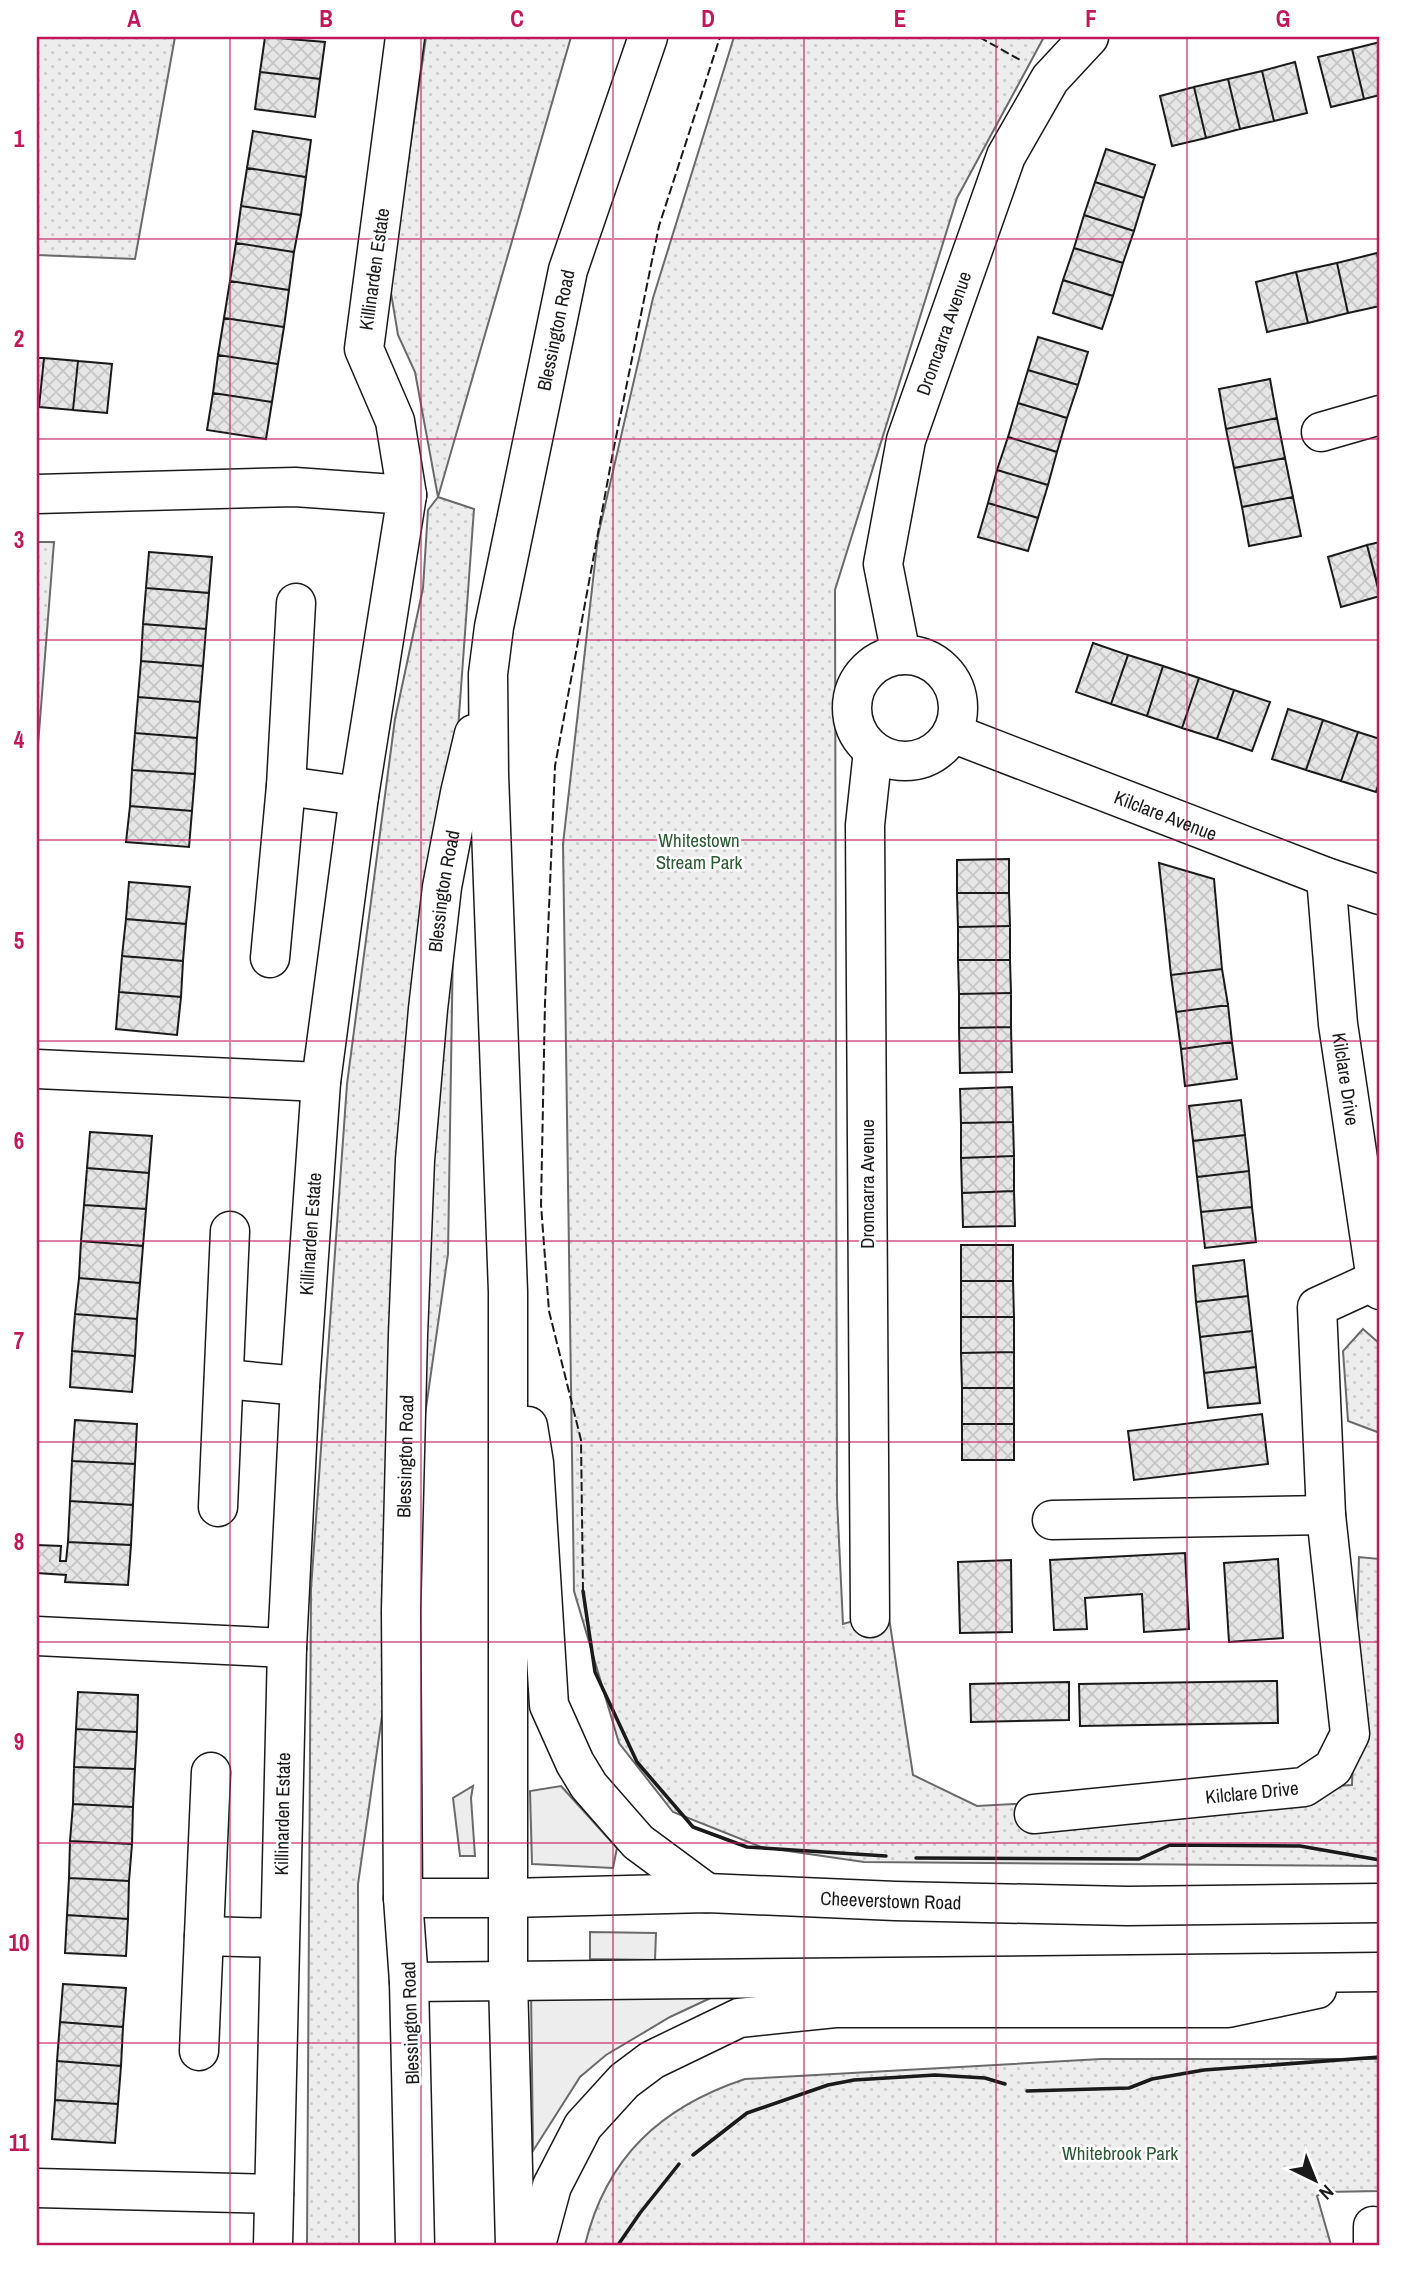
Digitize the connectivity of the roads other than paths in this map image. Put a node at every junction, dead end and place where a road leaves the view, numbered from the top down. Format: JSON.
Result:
{"nodes":[{"id":1,"x":405,"y":37,"type":"edge"},
{"id":2,"x":648,"y":37,"type":"edge"},
{"id":3,"x":1088,"y":37,"type":"edge"},
{"id":4,"x":1380,"y":415,"type":"edge"},
{"id":5,"x":1321,"y":432,"type":"dead end"},
{"id":6,"x":37,"y":494,"type":"edge"},
{"id":7,"x":407,"y":495,"type":"junction"},
{"id":8,"x":296,"y":603,"type":"dead end"},
{"id":9,"x":901,"y":655,"type":"junction"},
{"id":10,"x":488,"y":674,"type":"junction"},
{"id":11,"x":952,"y":733,"type":"junction"},
{"id":12,"x":873,"y":751,"type":"junction"},
{"id":13,"x":286,"y":786,"type":"junction"},
{"id":14,"x":359,"y":796,"type":"junction"},
{"id":15,"x":1326,"y":877,"type":"junction"},
{"id":16,"x":1380,"y":895,"type":"edge"},
{"id":17,"x":270,"y":958,"type":"dead end"},
{"id":18,"x":37,"y":1069,"type":"edge"},
{"id":19,"x":321,"y":1082,"type":"junction"},
{"id":20,"x":230,"y":1231,"type":"dead end"},
{"id":21,"x":1378,"y":1285,"type":"edge"},
{"id":22,"x":508,"y":1292,"type":"junction"},
{"id":23,"x":224,"y":1379,"type":"junction"},
{"id":24,"x":299,"y":1387,"type":"junction"},
{"id":25,"x":218,"y":1507,"type":"dead end"},
{"id":26,"x":1326,"y":1515,"type":"junction"},
{"id":27,"x":1052,"y":1520,"type":"dead end"},
{"id":28,"x":870,"y":1618,"type":"dead end"},
{"id":29,"x":37,"y":1636,"type":"edge"},
{"id":30,"x":287,"y":1648,"type":"junction"},
{"id":31,"x":211,"y":1772,"type":"dead end"},
{"id":32,"x":1034,"y":1814,"type":"dead end"},
{"id":33,"x":707,"y":1893,"type":"junction"},
{"id":34,"x":403,"y":1898,"type":"junction"},
{"id":35,"x":509,"y":1898,"type":"junction"},
{"id":36,"x":1380,"y":1903,"type":"edge"},
{"id":37,"x":204,"y":1936,"type":"junction"},
{"id":38,"x":279,"y":1938,"type":"junction"},
{"id":39,"x":1380,"y":1974,"type":"edge"},
{"id":40,"x":508,"y":1979,"type":"junction"},
{"id":41,"x":409,"y":1982,"type":"junction"},
{"id":42,"x":199,"y":2051,"type":"dead end"},
{"id":43,"x":37,"y":2188,"type":"edge"},
{"id":44,"x":274,"y":2194,"type":"junction"},
{"id":45,"x":273,"y":2245,"type":"edge"},
{"id":46,"x":415,"y":2245,"type":"edge"},
{"id":47,"x":515,"y":2245,"type":"edge"},
{"id":48,"x":536,"y":2245,"type":"edge"}],
"edges":[{"from":1,"to":7,"type":"street","name":"Killinarden Estate"},
{"from":2,"to":10,"type":"street","name":"Blessington Road"},
{"from":3,"to":9,"type":"street","name":"Dromcarra Avenue"},
{"from":4,"to":5,"type":"street"},
{"from":6,"to":7,"type":"street"},
{"from":7,"to":14,"type":"street","name":"Killinarden Estate"},
{"from":8,"to":13,"type":"street"},
{"from":9,"to":11,"type":"street"},
{"from":9,"to":12,"type":"street"},
{"from":10,"to":22,"type":"street","name":"Blessington Road"},
{"from":10,"to":34,"type":"street","name":"Blessington Road"},
{"from":11,"to":12,"type":"street"},
{"from":11,"to":15,"type":"street","name":"Kilclare Avenue"},
{"from":12,"to":28,"type":"street","name":"Dromcarra Avenue"},
{"from":13,"to":14,"type":"street"},
{"from":13,"to":17,"type":"street"},
{"from":14,"to":19,"type":"street","name":"Killinarden Estate"},
{"from":15,"to":16,"type":"street","name":"Kilclare Avenue"},
{"from":15,"to":21,"type":"street","name":"Kilclare Drive"},
{"from":18,"to":19,"type":"street"},
{"from":19,"to":24,"type":"street","name":"Killinarden Estate"},
{"from":20,"to":23,"type":"street"},
{"from":21,"to":26,"type":"street","name":"Kilclare Drive"},
{"from":22,"to":33,"type":"street"},
{"from":22,"to":35,"type":"street","name":"Blessington Road"},
{"from":23,"to":24,"type":"street"},
{"from":23,"to":25,"type":"street"},
{"from":24,"to":30,"type":"street","name":"Killinarden Estate"},
{"from":26,"to":27,"type":"street"},
{"from":26,"to":32,"type":"street","name":"Kilclare Drive"},
{"from":29,"to":30,"type":"street"},
{"from":30,"to":38,"type":"street","name":"Killinarden Estate"},
{"from":31,"to":37,"type":"street"},
{"from":33,"to":35,"type":"street","name":"Cheeverstown Road"},
{"from":33,"to":36,"type":"street","name":"Cheeverstown Road"},
{"from":34,"to":35,"type":"street","name":"Cheeverstown Road"},
{"from":34,"to":41,"type":"street","name":"Blessington Road"},
{"from":35,"to":40,"type":"street","name":"Blessington Road"},
{"from":37,"to":38,"type":"street"},
{"from":37,"to":42,"type":"street"},
{"from":38,"to":44,"type":"street","name":"Killinarden Estate"},
{"from":39,"to":40,"type":"street"},
{"from":39,"to":48,"type":"street"},
{"from":40,"to":41,"type":"street"},
{"from":40,"to":47,"type":"street","name":"Blessington Road"},
{"from":41,"to":46,"type":"street","name":"Blessington Road"},
{"from":43,"to":44,"type":"street"},
{"from":44,"to":45,"type":"street","name":"Killinarden Estate"}]}
